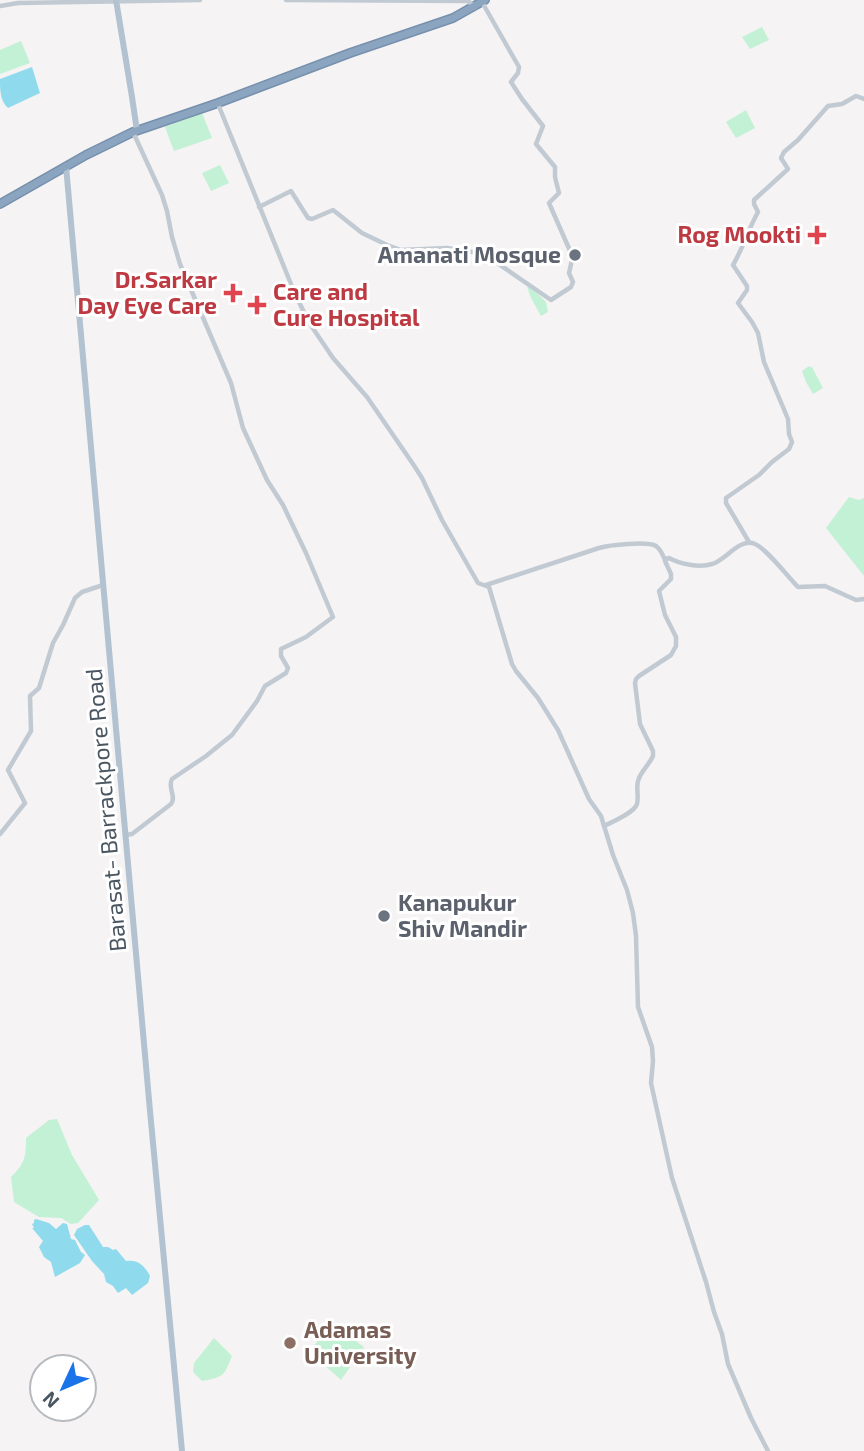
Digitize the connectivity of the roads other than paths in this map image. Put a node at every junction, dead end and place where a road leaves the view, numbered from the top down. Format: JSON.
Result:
{"nodes":[{"id":1,"x":116,"y":0,"type":"edge"},
{"id":2,"x":200,"y":0,"type":"edge"},
{"id":3,"x":286,"y":0,"type":"edge"},
{"id":4,"x":478,"y":5,"type":"edge"},
{"id":5,"x":0,"y":6,"type":"edge"},
{"id":6,"x":864,"y":99,"type":"edge"},
{"id":7,"x":218,"y":103,"type":"junction"},
{"id":8,"x":135,"y":131,"type":"junction"},
{"id":9,"x":66,"y":166,"type":"junction"},
{"id":10,"x":0,"y":204,"type":"edge"},
{"id":11,"x":259,"y":207,"type":"junction"},
{"id":12,"x":749,"y":542,"type":"junction"},
{"id":13,"x":665,"y":560,"type":"junction"},
{"id":14,"x":104,"y":585,"type":"junction"},
{"id":15,"x":486,"y":585,"type":"junction"},
{"id":16,"x":864,"y":599,"type":"edge"},
{"id":17,"x":604,"y":826,"type":"junction"},
{"id":18,"x":0,"y":834,"type":"edge"},
{"id":19,"x":126,"y":835,"type":"junction"},
{"id":20,"x":182,"y":1451,"type":"edge"},
{"id":21,"x":768,"y":1451,"type":"edge"}],
"edges":[{"from":1,"to":8,"type":"main road","bridge":true},
{"from":2,"to":5,"type":"street"},
{"from":3,"to":4,"type":"street"},
{"from":4,"to":7,"type":"highway"},
{"from":4,"to":11,"type":"street"},
{"from":6,"to":12,"type":"street"},
{"from":7,"to":8,"type":"highway"},
{"from":7,"to":11,"type":"street"},
{"from":8,"to":9,"type":"highway"},
{"from":8,"to":19,"type":"street"},
{"from":9,"to":10,"type":"highway"},
{"from":9,"to":14,"type":"main road","name":"Barasat- Barrackpore Road"},
{"from":11,"to":15,"type":"street"},
{"from":12,"to":13,"type":"street"},
{"from":12,"to":16,"type":"street"},
{"from":13,"to":15,"type":"street"},
{"from":13,"to":17,"type":"street"},
{"from":14,"to":18,"type":"street"},
{"from":14,"to":19,"type":"main road","name":"Barasat- Barrackpore Road"},
{"from":15,"to":17,"type":"street"},
{"from":17,"to":21,"type":"street"},
{"from":19,"to":20,"type":"main road","name":"Barasat- Barrackpore Road"}]}
